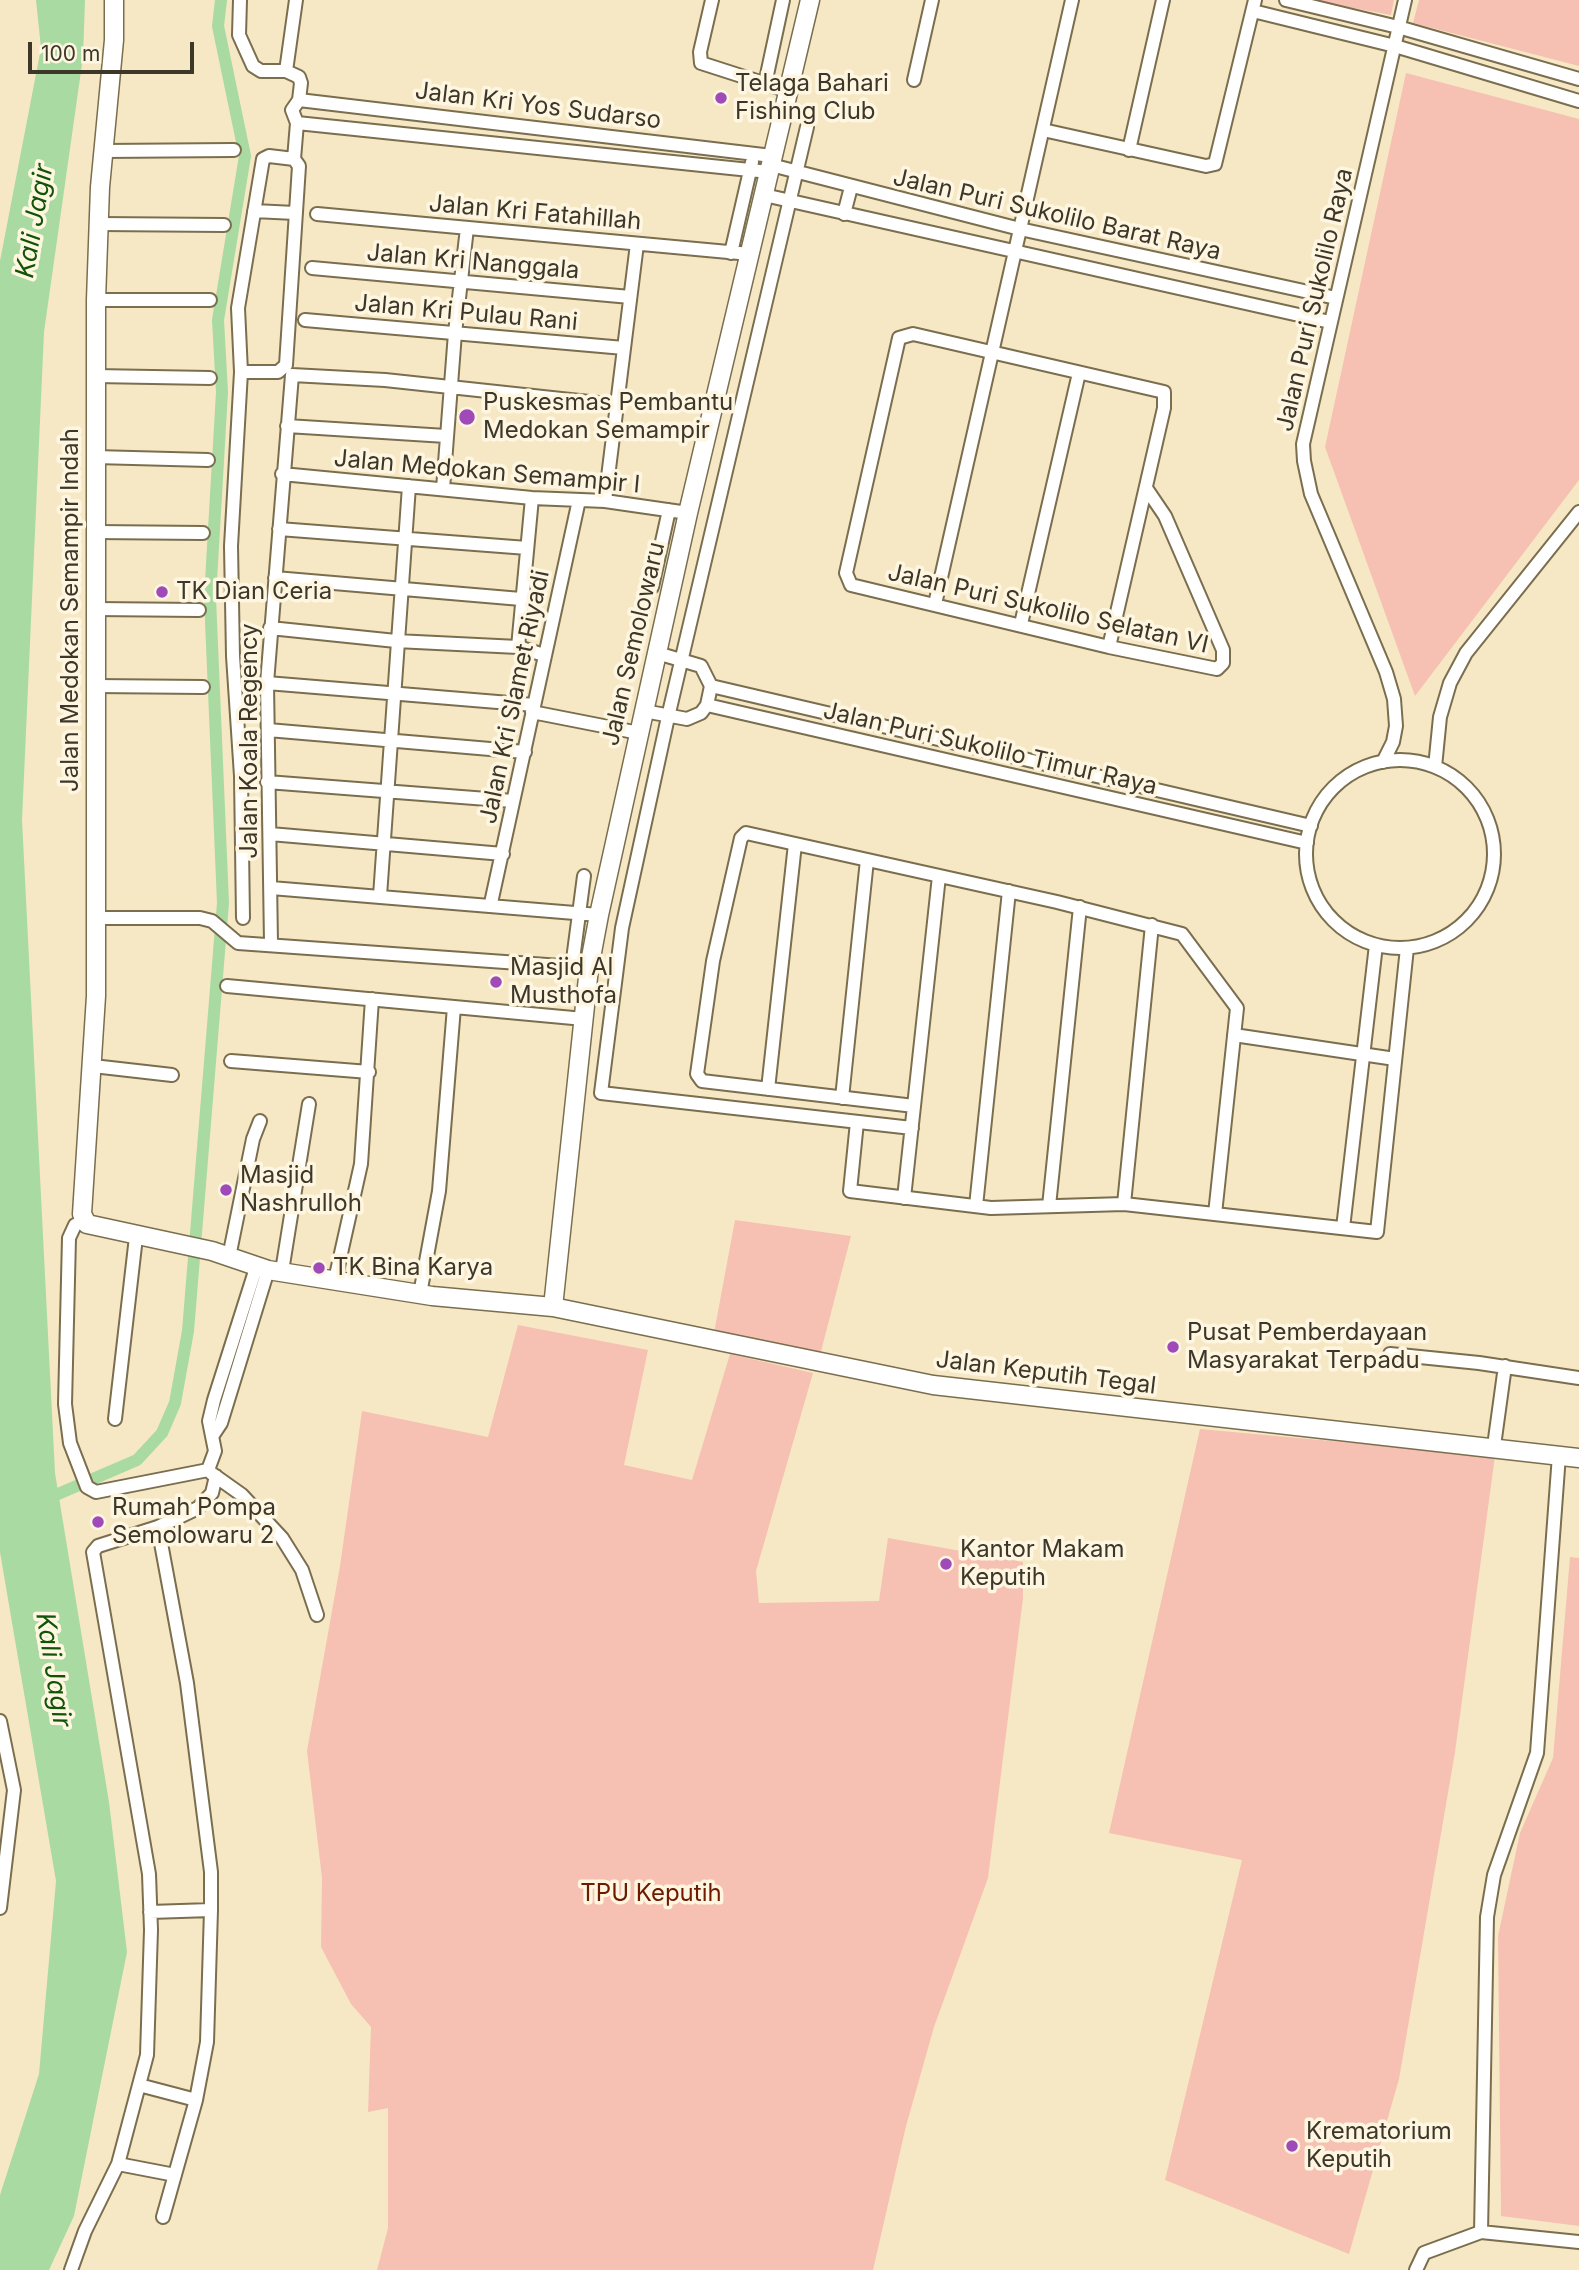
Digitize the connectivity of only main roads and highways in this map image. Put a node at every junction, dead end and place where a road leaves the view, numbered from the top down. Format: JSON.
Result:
{"nodes":[{"id":1,"x":114,"y":0,"type":"edge"},
{"id":2,"x":810,"y":0,"type":"edge"},
{"id":3,"x":84,"y":1221,"type":"joint"},
{"id":4,"x":554,"y":1307,"type":"junction"},
{"id":5,"x":1579,"y":1458,"type":"edge"}],
"edges":[{"from":1,"to":3,"type":"main road","name":"Jalan Medokan Semampir Indah"},
{"from":2,"to":4,"type":"main road","name":"Jalan Semolowaru"},
{"from":3,"to":4,"type":"main road","name":"Jalan Keputih Tegal"},
{"from":4,"to":5,"type":"main road","name":"Jalan Keputih Tegal"}]}
